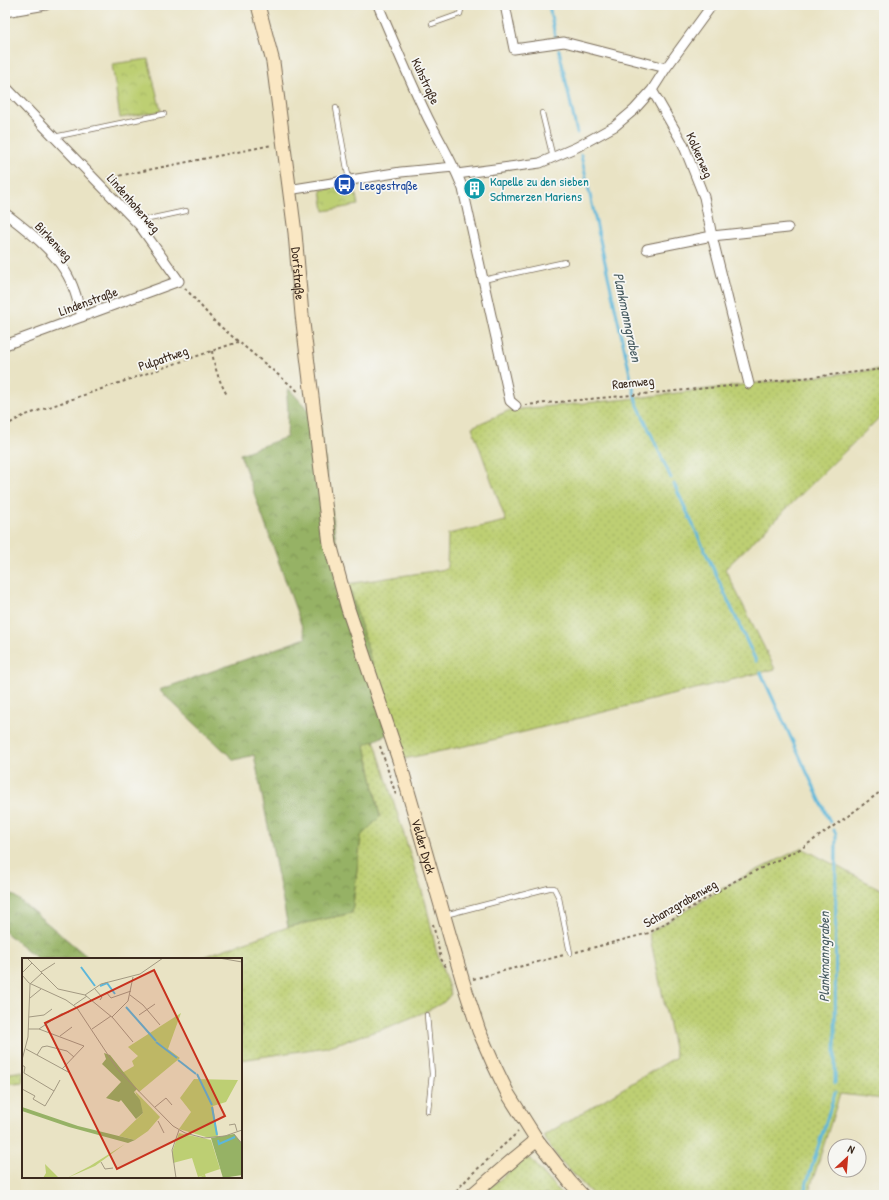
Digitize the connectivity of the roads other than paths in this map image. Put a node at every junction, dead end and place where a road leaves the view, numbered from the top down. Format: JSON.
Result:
{"nodes":[{"id":1,"x":46,"y":5,"type":"edge"},
{"id":2,"x":258,"y":5,"type":"edge"},
{"id":3,"x":378,"y":5,"type":"edge"},
{"id":4,"x":462,"y":5,"type":"edge"},
{"id":5,"x":505,"y":5,"type":"edge"},
{"id":6,"x":712,"y":5,"type":"edge"},
{"id":7,"x":5,"y":12,"type":"edge"},
{"id":8,"x":432,"y":24,"type":"dead end"},
{"id":9,"x":666,"y":68,"type":"junction"},
{"id":10,"x":5,"y":86,"type":"edge"},
{"id":11,"x":652,"y":90,"type":"junction"},
{"id":12,"x":336,"y":108,"type":"dead end"},
{"id":13,"x":542,"y":113,"type":"dead end"},
{"id":14,"x":164,"y":114,"type":"dead end"},
{"id":15,"x":54,"y":137,"type":"junction"},
{"id":16,"x":553,"y":158,"type":"junction"},
{"id":17,"x":456,"y":170,"type":"junction"},
{"id":18,"x":349,"y":180,"type":"junction"},
{"id":19,"x":288,"y":190,"type":"junction"},
{"id":20,"x":186,"y":211,"type":"dead end"},
{"id":21,"x":5,"y":213,"type":"edge"},
{"id":22,"x":135,"y":222,"type":"junction"},
{"id":23,"x":788,"y":228,"type":"dead end"},
{"id":24,"x":712,"y":236,"type":"junction"},
{"id":25,"x":647,"y":249,"type":"dead end"},
{"id":26,"x":565,"y":262,"type":"dead end"},
{"id":27,"x":483,"y":280,"type":"junction"},
{"id":28,"x":179,"y":281,"type":"joint"},
{"id":29,"x":82,"y":317,"type":"junction"},
{"id":30,"x":5,"y":344,"type":"edge"},
{"id":31,"x":749,"y":384,"type":"road end"},
{"id":32,"x":516,"y":406,"type":"road end"},
{"id":33,"x":330,"y":544,"type":"joint"},
{"id":34,"x":444,"y":915,"type":"junction"},
{"id":35,"x":570,"y":953,"type":"road end"},
{"id":36,"x":427,"y":1015,"type":"dead end"},
{"id":37,"x":428,"y":1111,"type":"dead end"},
{"id":38,"x":537,"y":1140,"type":"junction"},
{"id":39,"x":472,"y":1195,"type":"edge"},
{"id":40,"x":582,"y":1195,"type":"edge"}],
"edges":[{"from":1,"to":7,"type":"street"},
{"from":2,"to":19,"type":"main road","name":"Dorfstraße"},
{"from":3,"to":17,"type":"street","name":"Kuhstraße"},
{"from":4,"to":8,"type":"lane"},
{"from":5,"to":9,"type":"street"},
{"from":6,"to":9,"type":"street"},
{"from":9,"to":11,"type":"street"},
{"from":10,"to":15,"type":"street","name":"Lindenhoherweg"},
{"from":11,"to":16,"type":"street"},
{"from":11,"to":24,"type":"street","name":"Kolkerweg"},
{"from":12,"to":18,"type":"lane"},
{"from":13,"to":16,"type":"lane"},
{"from":14,"to":15,"type":"lane"},
{"from":15,"to":22,"type":"street","name":"Lindenhoherweg"},
{"from":16,"to":17,"type":"street"},
{"from":17,"to":18,"type":"street"},
{"from":17,"to":27,"type":"street"},
{"from":18,"to":19,"type":"street"},
{"from":19,"to":33,"type":"main road","name":"Dorfstraße"},
{"from":20,"to":22,"type":"lane"},
{"from":21,"to":29,"type":"street","name":"Birkenweg"},
{"from":22,"to":28,"type":"street","name":"Lindenhoherweg"},
{"from":23,"to":24,"type":"street"},
{"from":24,"to":25,"type":"street"},
{"from":24,"to":31,"type":"street","name":"Kolkerweg"},
{"from":26,"to":27,"type":"lane"},
{"from":27,"to":32,"type":"street"},
{"from":28,"to":29,"type":"street","name":"Lindenstraße"},
{"from":29,"to":30,"type":"street","name":"Lindenstraße"},
{"from":33,"to":34,"type":"main road","name":"Velder Dyck"},
{"from":34,"to":35,"type":"lane"},
{"from":34,"to":38,"type":"main road","name":"Velder Dyck"},
{"from":36,"to":37,"type":"lane"},
{"from":38,"to":39,"type":"main road"},
{"from":38,"to":40,"type":"main road","name":"Velder Dyck"}]}
